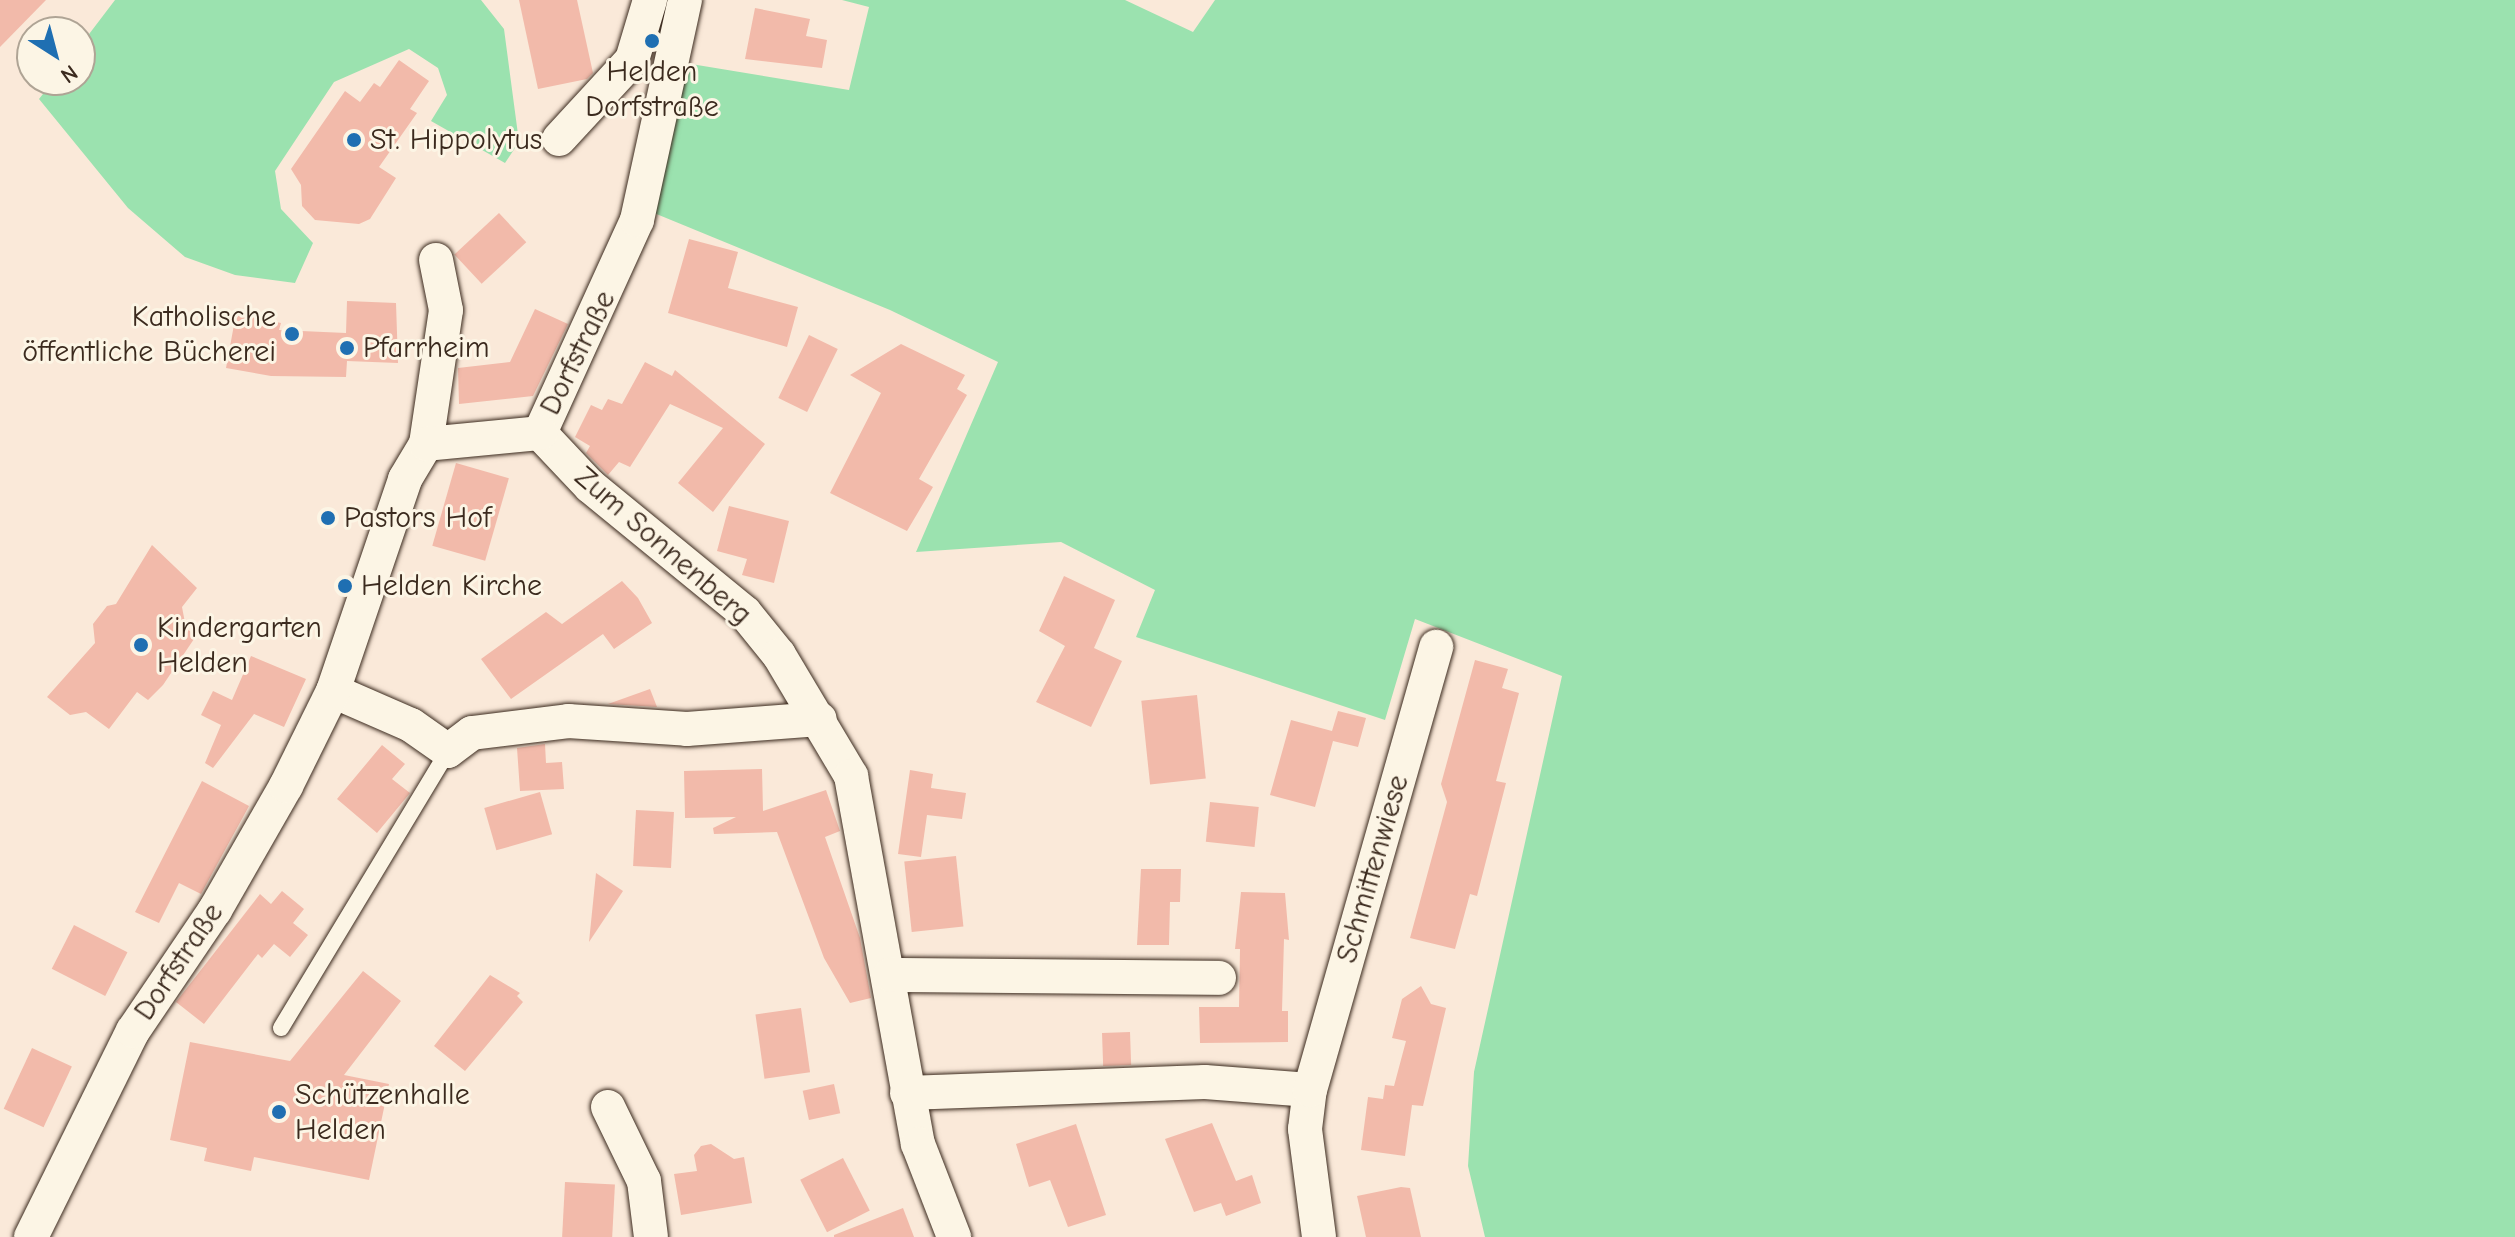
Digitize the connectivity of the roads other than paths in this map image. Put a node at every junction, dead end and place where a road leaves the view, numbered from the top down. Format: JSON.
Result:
{"nodes":[{"id":1,"x":650,"y":0,"type":"edge"},
{"id":2,"x":685,"y":0,"type":"edge"},
{"id":3,"x":559,"y":139,"type":"dead end"},
{"id":4,"x":436,"y":260,"type":"dead end"},
{"id":5,"x":540,"y":433,"type":"junction"},
{"id":6,"x":426,"y":444,"type":"junction"},
{"id":7,"x":1436,"y":647,"type":"dead end"},
{"id":8,"x":333,"y":691,"type":"junction"},
{"id":9,"x":820,"y":719,"type":"junction"},
{"id":10,"x":448,"y":751,"type":"junction"},
{"id":11,"x":890,"y":975,"type":"junction"},
{"id":12,"x":1219,"y":978,"type":"dead end"},
{"id":13,"x":281,"y":1028,"type":"dead end"},
{"id":14,"x":1310,"y":1090,"type":"junction"},
{"id":15,"x":907,"y":1093,"type":"junction"},
{"id":16,"x":608,"y":1107,"type":"dead end"},
{"id":17,"x":31,"y":1237,"type":"edge"},
{"id":18,"x":651,"y":1237,"type":"edge"},
{"id":19,"x":954,"y":1237,"type":"edge"},
{"id":20,"x":1319,"y":1237,"type":"edge"}],
"edges":[{"from":1,"to":3,"type":"street"},
{"from":2,"to":5,"type":"street","name":"Dorfstraße"},
{"from":4,"to":6,"type":"street"},
{"from":5,"to":6,"type":"street","name":"Dorfstraße"},
{"from":5,"to":9,"type":"street","name":"Zum Sonnenberg"},
{"from":6,"to":8,"type":"street","name":"Dorfstraße"},
{"from":7,"to":14,"type":"street","name":"Schmittenwiese"},
{"from":8,"to":10,"type":"street"},
{"from":8,"to":17,"type":"street","name":"Dorfstraße"},
{"from":9,"to":10,"type":"street"},
{"from":9,"to":11,"type":"street","name":"Zum Sonnenberg"},
{"from":10,"to":13,"type":"lane"},
{"from":11,"to":12,"type":"street"},
{"from":11,"to":15,"type":"street","name":"Zum Sonnenberg"},
{"from":14,"to":15,"type":"street"},
{"from":14,"to":20,"type":"street","name":"Schmittenwiese"},
{"from":15,"to":19,"type":"street","name":"Zum Sonnenberg"},
{"from":16,"to":18,"type":"street"}]}
